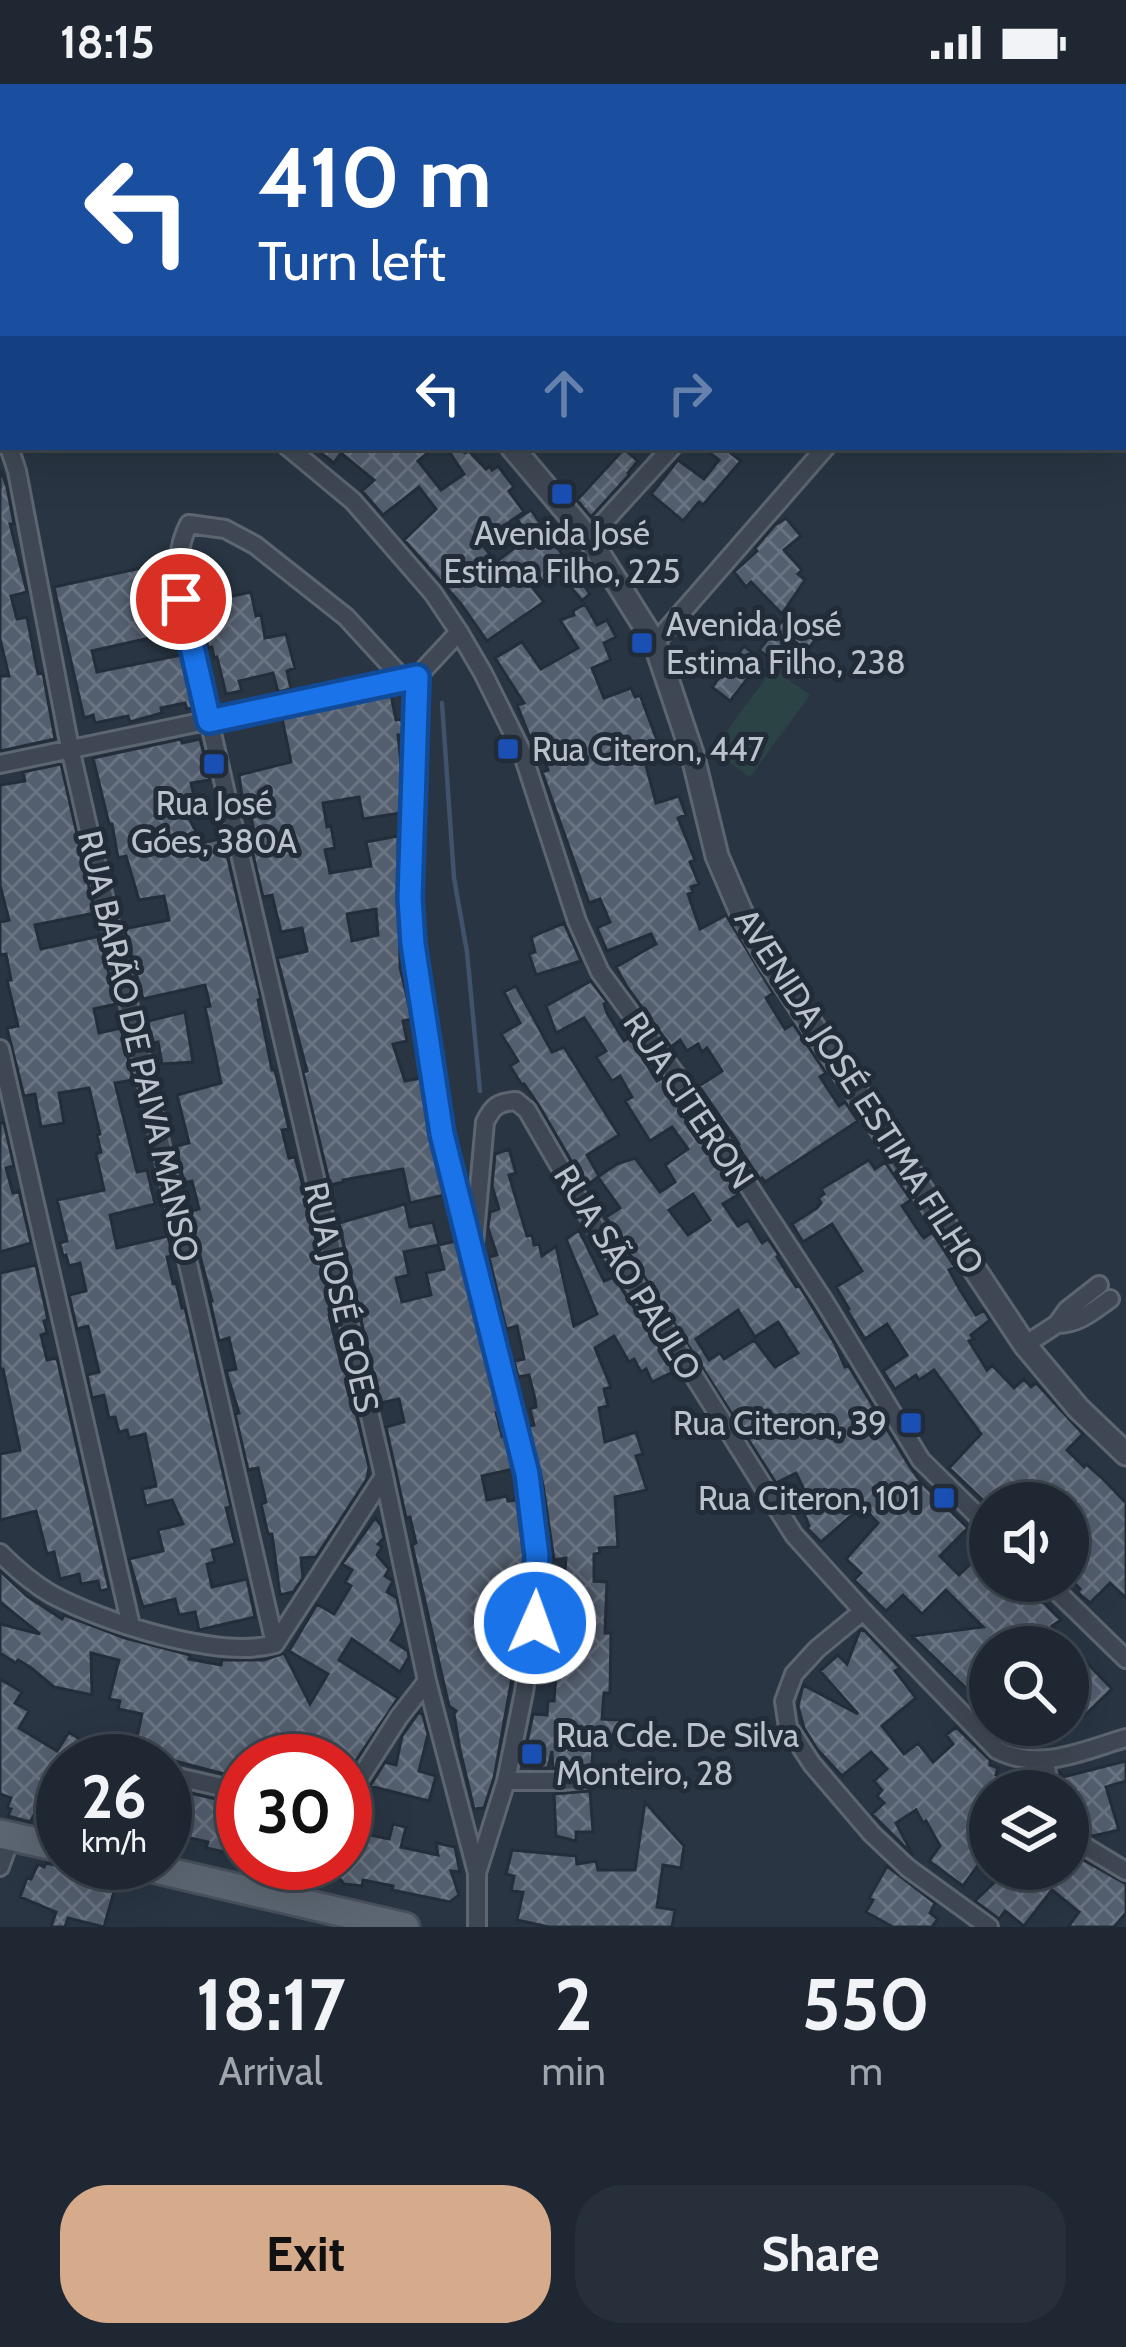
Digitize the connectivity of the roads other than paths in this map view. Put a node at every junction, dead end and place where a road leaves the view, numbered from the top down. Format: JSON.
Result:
{"nodes":[{"id":1,"x":10,"y":450,"type":"edge"},
{"id":2,"x":293,"y":450,"type":"edge"},
{"id":3,"x":515,"y":450,"type":"edge"},
{"id":4,"x":669,"y":450,"type":"edge"},
{"id":5,"x":823,"y":450,"type":"edge"},
{"id":6,"x":589,"y":538,"type":"junction"},
{"id":7,"x":459,"y":632,"type":"junction"},
{"id":8,"x":655,"y":643,"type":"junction"},
{"id":9,"x":410,"y":678,"type":"junction"},
{"id":10,"x":209,"y":721,"type":"junction"},
{"id":11,"x":70,"y":748,"type":"junction"},
{"id":12,"x":0,"y":764,"type":"edge"},
{"id":13,"x":0,"y":1049,"type":"edge"},
{"id":14,"x":473,"y":1256,"type":"junction"},
{"id":15,"x":1104,"y":1292,"type":"dead end"},
{"id":16,"x":1025,"y":1345,"type":"junction"},
{"id":17,"x":1126,"y":1454,"type":"edge"},
{"id":18,"x":384,"y":1476,"type":"junction"},
{"id":19,"x":969,"y":1507,"type":"edge"},
{"id":20,"x":0,"y":1553,"type":"edge"},
{"id":21,"x":1068,"y":1602,"type":"edge"},
{"id":22,"x":863,"y":1611,"type":"junction"},
{"id":23,"x":131,"y":1627,"type":"junction"},
{"id":24,"x":275,"y":1644,"type":"junction"},
{"id":25,"x":1126,"y":1659,"type":"edge"},
{"id":26,"x":427,"y":1681,"type":"junction"},
{"id":27,"x":1126,"y":1738,"type":"edge"},
{"id":28,"x":372,"y":1759,"type":"edge"},
{"id":29,"x":1045,"y":1761,"type":"junction"},
{"id":30,"x":1046,"y":1770,"type":"edge"},
{"id":31,"x":627,"y":1774,"type":"dead end"},
{"id":32,"x":506,"y":1781,"type":"junction"},
{"id":33,"x":5,"y":1835,"type":"edge"},
{"id":34,"x":36,"y":1842,"type":"edge"},
{"id":35,"x":1089,"y":1849,"type":"edge"},
{"id":36,"x":0,"y":1867,"type":"edge"},
{"id":37,"x":1126,"y":1871,"type":"edge"},
{"id":38,"x":476,"y":1873,"type":"junction"},
{"id":39,"x":192,"y":1877,"type":"edge"},
{"id":40,"x":405,"y":1927,"type":"edge"},
{"id":41,"x":477,"y":1927,"type":"edge"},
{"id":42,"x":989,"y":1927,"type":"edge"}],
"edges":[{"from":1,"to":11,"type":"street","name":"RUA BARÃO DE PAIVA MANSO"},
{"from":2,"to":7,"type":"street","name":"RUA CITERON"},
{"from":3,"to":6,"type":"street","name":"AVENIDA JOSÉ ESTIMA FILHO"},
{"from":4,"to":6,"type":"street"},
{"from":5,"to":8,"type":"street"},
{"from":6,"to":8,"type":"street","name":"AVENIDA JOSÉ ESTIMA FILHO"},
{"from":7,"to":9,"type":"street"},
{"from":7,"to":19,"type":"street","name":"RUA CITERON"},
{"from":8,"to":16,"type":"street","name":"AVENIDA JOSÉ ESTIMA FILHO"},
{"from":9,"to":10,"type":"street"},
{"from":9,"to":10,"type":"street","name":"RUA JOSÉ GOES"},
{"from":9,"to":14,"type":"street"},
{"from":10,"to":11,"type":"street"},
{"from":10,"to":18,"type":"street","name":"RUA JOSÉ GOES"},
{"from":11,"to":12,"type":"street"},
{"from":11,"to":24,"type":"street","name":"RUA BARÃO DE PAIVA MANSO"},
{"from":13,"to":23,"type":"street"},
{"from":14,"to":22,"type":"street","name":"RUA SÃO PAULO"},
{"from":14,"to":32,"type":"street"},
{"from":15,"to":16,"type":"street"},
{"from":16,"to":17,"type":"street","name":"AVENIDA JOSÉ ESTIMA FILHO"},
{"from":18,"to":24,"type":"street"},
{"from":18,"to":26,"type":"street","name":"RUA JOSÉ GOES"},
{"from":20,"to":23,"type":"street"},
{"from":21,"to":25,"type":"street"},
{"from":22,"to":29,"type":"street","name":"RUA SÃO PAULO"},
{"from":22,"to":42,"type":"street"},
{"from":23,"to":24,"type":"street"},
{"from":26,"to":28,"type":"street"},
{"from":26,"to":38,"type":"street","name":"RUA JOSÉ GOES"},
{"from":27,"to":29,"type":"street"},
{"from":29,"to":30,"type":"street"},
{"from":31,"to":32,"type":"street"},
{"from":32,"to":38,"type":"street"},
{"from":33,"to":34,"type":"main road"},
{"from":33,"to":36,"type":"street"},
{"from":35,"to":37,"type":"street"},
{"from":38,"to":41,"type":"street"},
{"from":39,"to":40,"type":"main road"}]}
